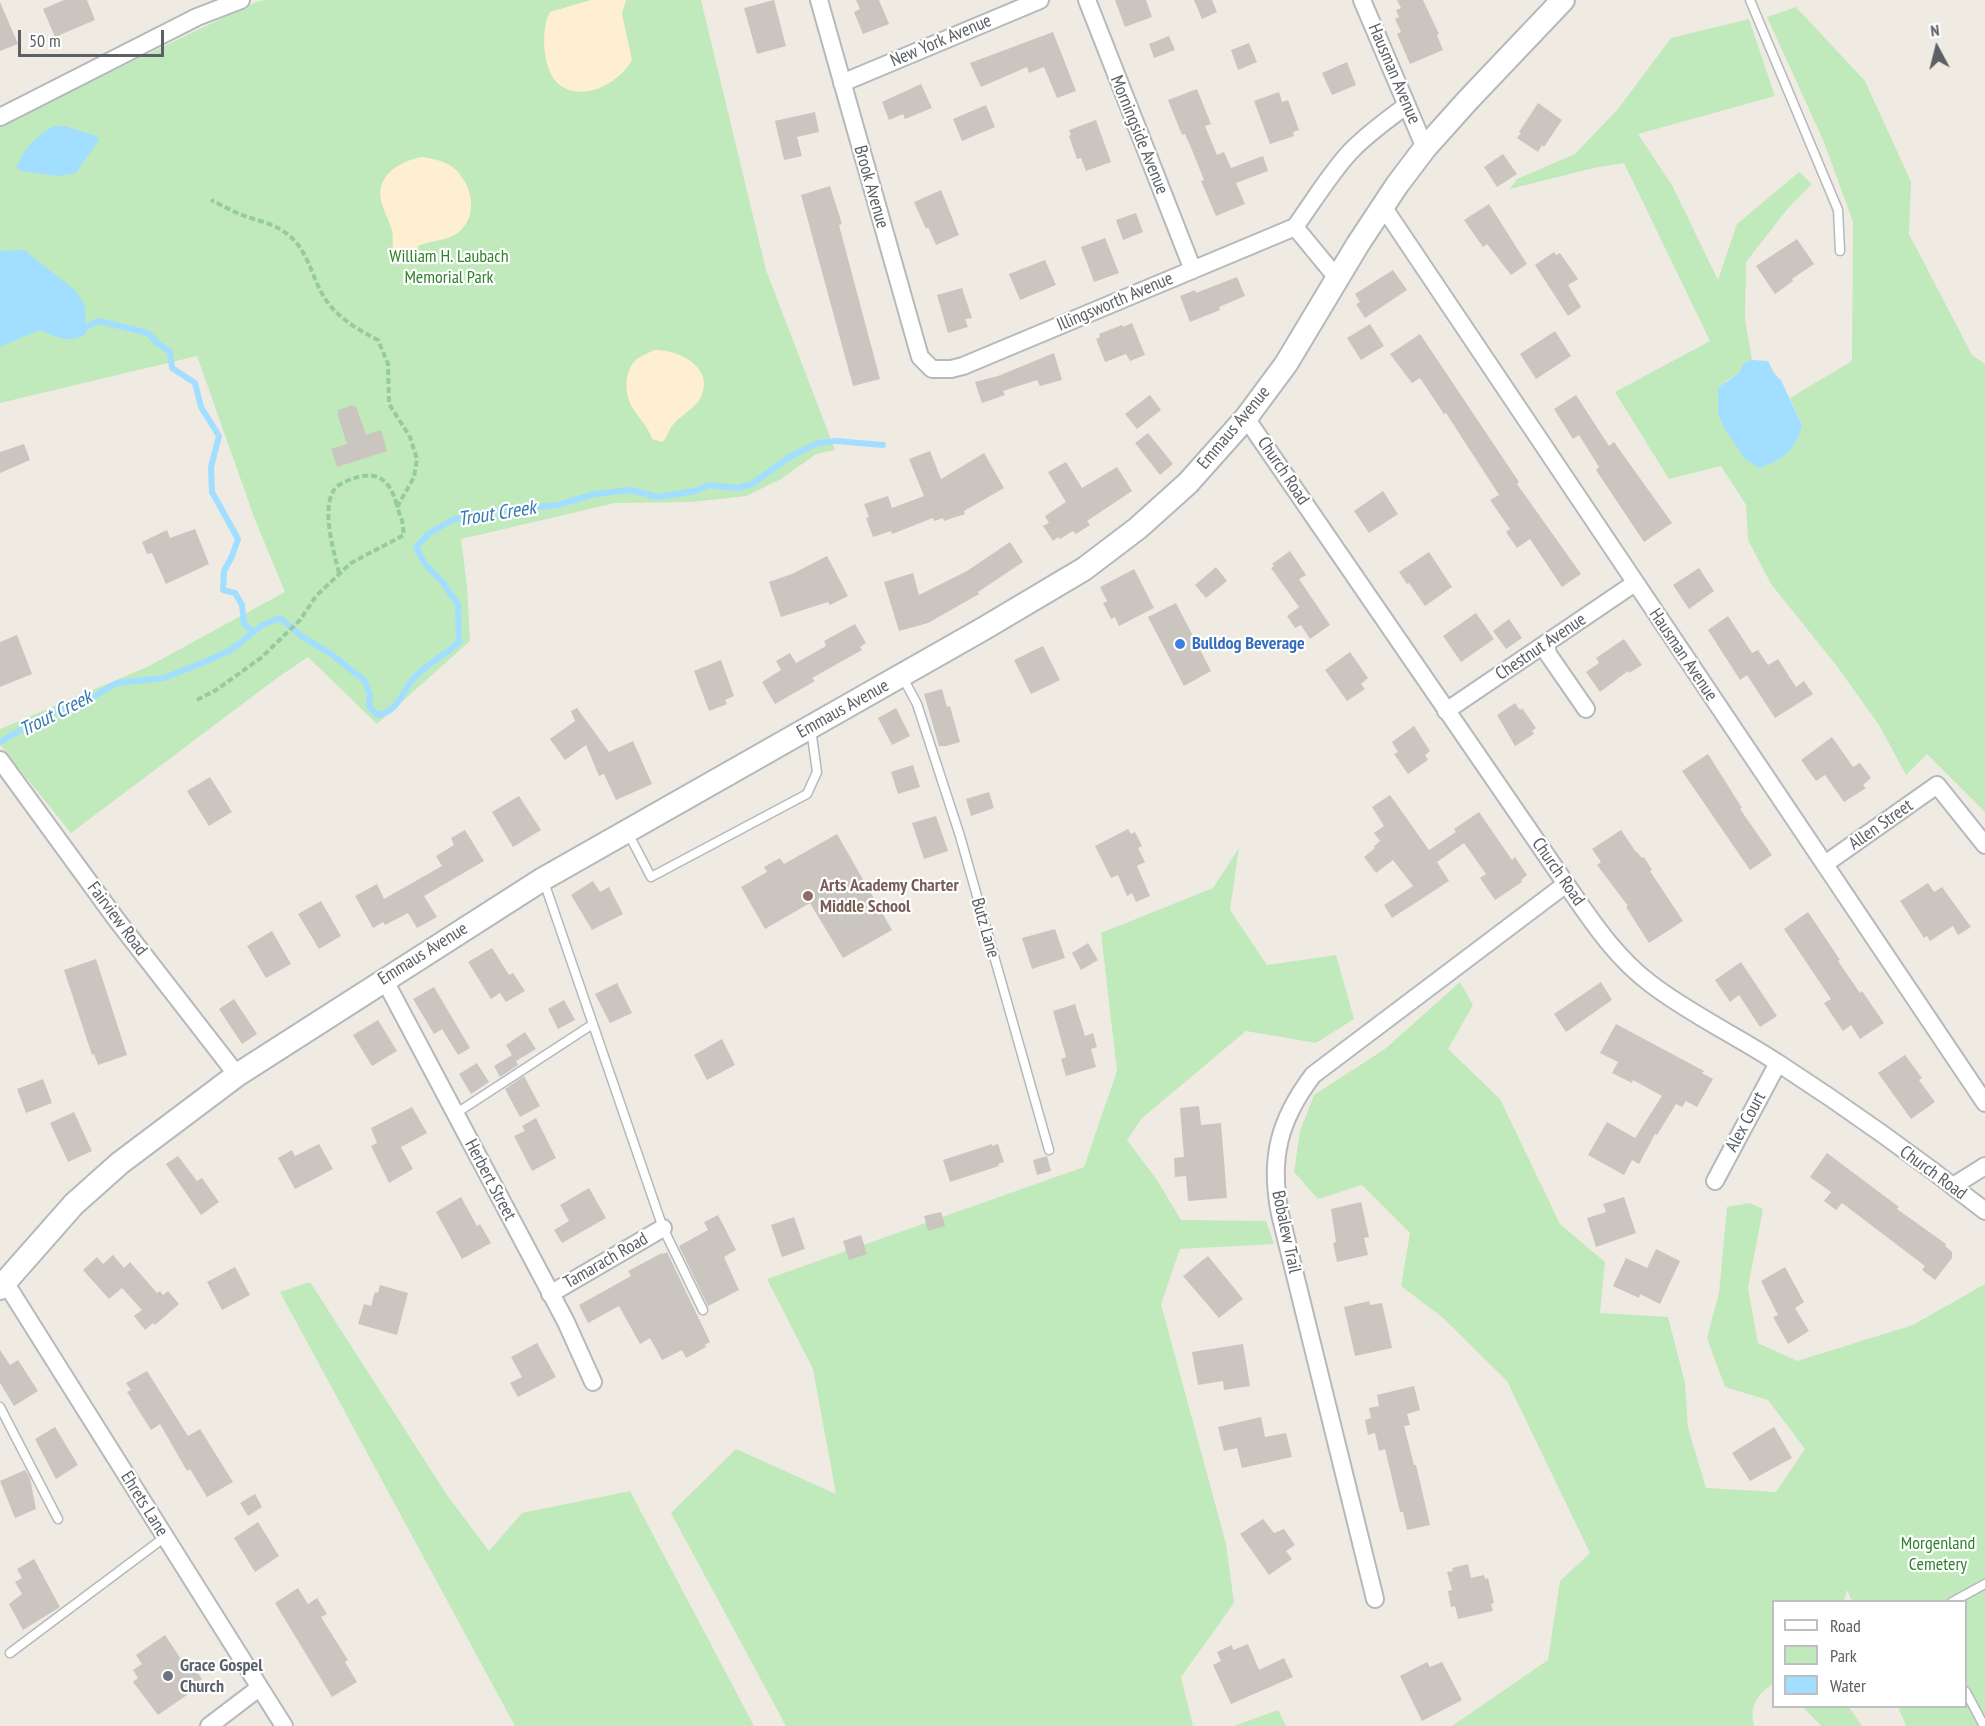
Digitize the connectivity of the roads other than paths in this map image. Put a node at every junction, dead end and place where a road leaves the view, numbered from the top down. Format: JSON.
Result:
{"nodes":[{"id":1,"x":241,"y":0,"type":"edge"},
{"id":2,"x":819,"y":0,"type":"edge"},
{"id":3,"x":1040,"y":0,"type":"edge"},
{"id":4,"x":1087,"y":0,"type":"edge"},
{"id":5,"x":1362,"y":0,"type":"edge"},
{"id":6,"x":1563,"y":0,"type":"edge"},
{"id":7,"x":1750,"y":0,"type":"edge"},
{"id":8,"x":842,"y":83,"type":"junction"},
{"id":9,"x":1407,"y":105,"type":"junction"},
{"id":10,"x":0,"y":117,"type":"edge"},
{"id":11,"x":1425,"y":148,"type":"junction"},
{"id":12,"x":1382,"y":205,"type":"junction"},
{"id":13,"x":1295,"y":227,"type":"junction"},
{"id":14,"x":1840,"y":251,"type":"dead end"},
{"id":15,"x":1193,"y":270,"type":"junction"},
{"id":16,"x":1337,"y":278,"type":"junction"},
{"id":17,"x":932,"y":369,"type":"joint"},
{"id":18,"x":1246,"y":418,"type":"junction"},
{"id":19,"x":1635,"y":584,"type":"junction"},
{"id":20,"x":1546,"y":643,"type":"junction"},
{"id":21,"x":902,"y":675,"type":"junction"},
{"id":22,"x":1586,"y":710,"type":"dead end"},
{"id":23,"x":1446,"y":711,"type":"junction"},
{"id":24,"x":811,"y":726,"type":"junction"},
{"id":25,"x":0,"y":760,"type":"edge"},
{"id":26,"x":626,"y":831,"type":"junction"},
{"id":27,"x":1985,"y":845,"type":"edge"},
{"id":28,"x":1825,"y":864,"type":"junction"},
{"id":29,"x":543,"y":879,"type":"junction"},
{"id":30,"x":1566,"y":884,"type":"junction"},
{"id":31,"x":384,"y":979,"type":"junction"},
{"id":32,"x":592,"y":1024,"type":"junction"},
{"id":33,"x":1778,"y":1063,"type":"junction"},
{"id":34,"x":237,"y":1075,"type":"junction"},
{"id":35,"x":1985,"y":1103,"type":"edge"},
{"id":36,"x":455,"y":1114,"type":"junction"},
{"id":37,"x":1049,"y":1150,"type":"dead end"},
{"id":38,"x":1985,"y":1166,"type":"edge"},
{"id":39,"x":1715,"y":1181,"type":"dead end"},
{"id":40,"x":1953,"y":1186,"type":"junction"},
{"id":41,"x":1985,"y":1211,"type":"edge"},
{"id":42,"x":663,"y":1228,"type":"junction"},
{"id":43,"x":2,"y":1285,"type":"edge"},
{"id":44,"x":550,"y":1294,"type":"junction"},
{"id":45,"x":703,"y":1310,"type":"dead end"},
{"id":46,"x":593,"y":1382,"type":"dead end"},
{"id":47,"x":0,"y":1407,"type":"edge"},
{"id":48,"x":58,"y":1519,"type":"dead end"},
{"id":49,"x":165,"y":1537,"type":"junction"},
{"id":50,"x":1985,"y":1584,"type":"edge"},
{"id":51,"x":1375,"y":1599,"type":"dead end"},
{"id":52,"x":1956,"y":1600,"type":"edge"},
{"id":53,"x":10,"y":1653,"type":"dead end"},
{"id":54,"x":260,"y":1688,"type":"junction"},
{"id":55,"x":1967,"y":1696,"type":"edge"},
{"id":56,"x":209,"y":1726,"type":"edge"},
{"id":57,"x":284,"y":1726,"type":"edge"},
{"id":58,"x":1984,"y":1726,"type":"edge"}],
"edges":[{"from":1,"to":10,"type":"street"},
{"from":2,"to":8,"type":"street","name":"Brook Avenue"},
{"from":3,"to":8,"type":"street","name":"New York Avenue"},
{"from":4,"to":15,"type":"street","name":"Morningside Avenue"},
{"from":5,"to":9,"type":"street","name":"Hausman Avenue"},
{"from":6,"to":11,"type":"main road","name":"Emmaus Avenue"},
{"from":7,"to":14,"type":"lane"},
{"from":8,"to":17,"type":"street","name":"Brook Avenue"},
{"from":9,"to":11,"type":"street","name":"Hausman Avenue"},
{"from":9,"to":13,"type":"street"},
{"from":11,"to":12,"type":"main road","name":"Emmaus Avenue"},
{"from":12,"to":16,"type":"main road","name":"Emmaus Avenue"},
{"from":12,"to":19,"type":"street","name":"Hausman Avenue"},
{"from":13,"to":15,"type":"street","name":"Illingsworth Avenue"},
{"from":13,"to":16,"type":"street"},
{"from":15,"to":17,"type":"street","name":"Illingsworth Avenue"},
{"from":16,"to":18,"type":"main road","name":"Emmaus Avenue"},
{"from":18,"to":21,"type":"main road","name":"Emmaus Avenue"},
{"from":18,"to":23,"type":"street","name":"Church Road"},
{"from":19,"to":20,"type":"street","name":"Chestnut Avenue"},
{"from":19,"to":28,"type":"street","name":"Hausman Avenue"},
{"from":20,"to":22,"type":"street"},
{"from":20,"to":23,"type":"street","name":"Chestnut Avenue"},
{"from":21,"to":24,"type":"main road","name":"Emmaus Avenue"},
{"from":21,"to":37,"type":"lane","name":"Butz Lane"},
{"from":23,"to":30,"type":"street","name":"Church Road"},
{"from":24,"to":26,"type":"main road","name":"Emmaus Avenue"},
{"from":24,"to":26,"type":"lane"},
{"from":25,"to":34,"type":"street","name":"Fairview Road"},
{"from":26,"to":29,"type":"main road","name":"Emmaus Avenue"},
{"from":27,"to":28,"type":"street","name":"Allen Street"},
{"from":28,"to":35,"type":"street","name":"Hausman Avenue"},
{"from":29,"to":31,"type":"main road","name":"Emmaus Avenue"},
{"from":29,"to":32,"type":"lane"},
{"from":30,"to":33,"type":"street","name":"Church Road"},
{"from":30,"to":51,"type":"street","name":"Bobalew Trail"},
{"from":31,"to":34,"type":"main road","name":"Emmaus Avenue"},
{"from":31,"to":36,"type":"street","name":"Herbert Street"},
{"from":32,"to":36,"type":"lane"},
{"from":32,"to":42,"type":"lane"},
{"from":33,"to":39,"type":"street","name":"Alex Court"},
{"from":33,"to":40,"type":"street","name":"Church Road"},
{"from":34,"to":43,"type":"main road","name":"Emmaus Avenue"},
{"from":36,"to":44,"type":"street","name":"Herbert Street"},
{"from":38,"to":40,"type":"street"},
{"from":40,"to":41,"type":"street","name":"Church Road"},
{"from":42,"to":44,"type":"street","name":"Tamarach Road"},
{"from":42,"to":45,"type":"lane"},
{"from":43,"to":49,"type":"street","name":"Ehrets Lane"},
{"from":44,"to":46,"type":"street","name":"Herbert Street"},
{"from":47,"to":48,"type":"lane"},
{"from":49,"to":53,"type":"lane"},
{"from":49,"to":54,"type":"street","name":"Ehrets Lane"},
{"from":50,"to":52,"type":"lane"},
{"from":54,"to":56,"type":"street"},
{"from":54,"to":57,"type":"street","name":"Ehrets Lane"},
{"from":55,"to":58,"type":"lane"}]}
